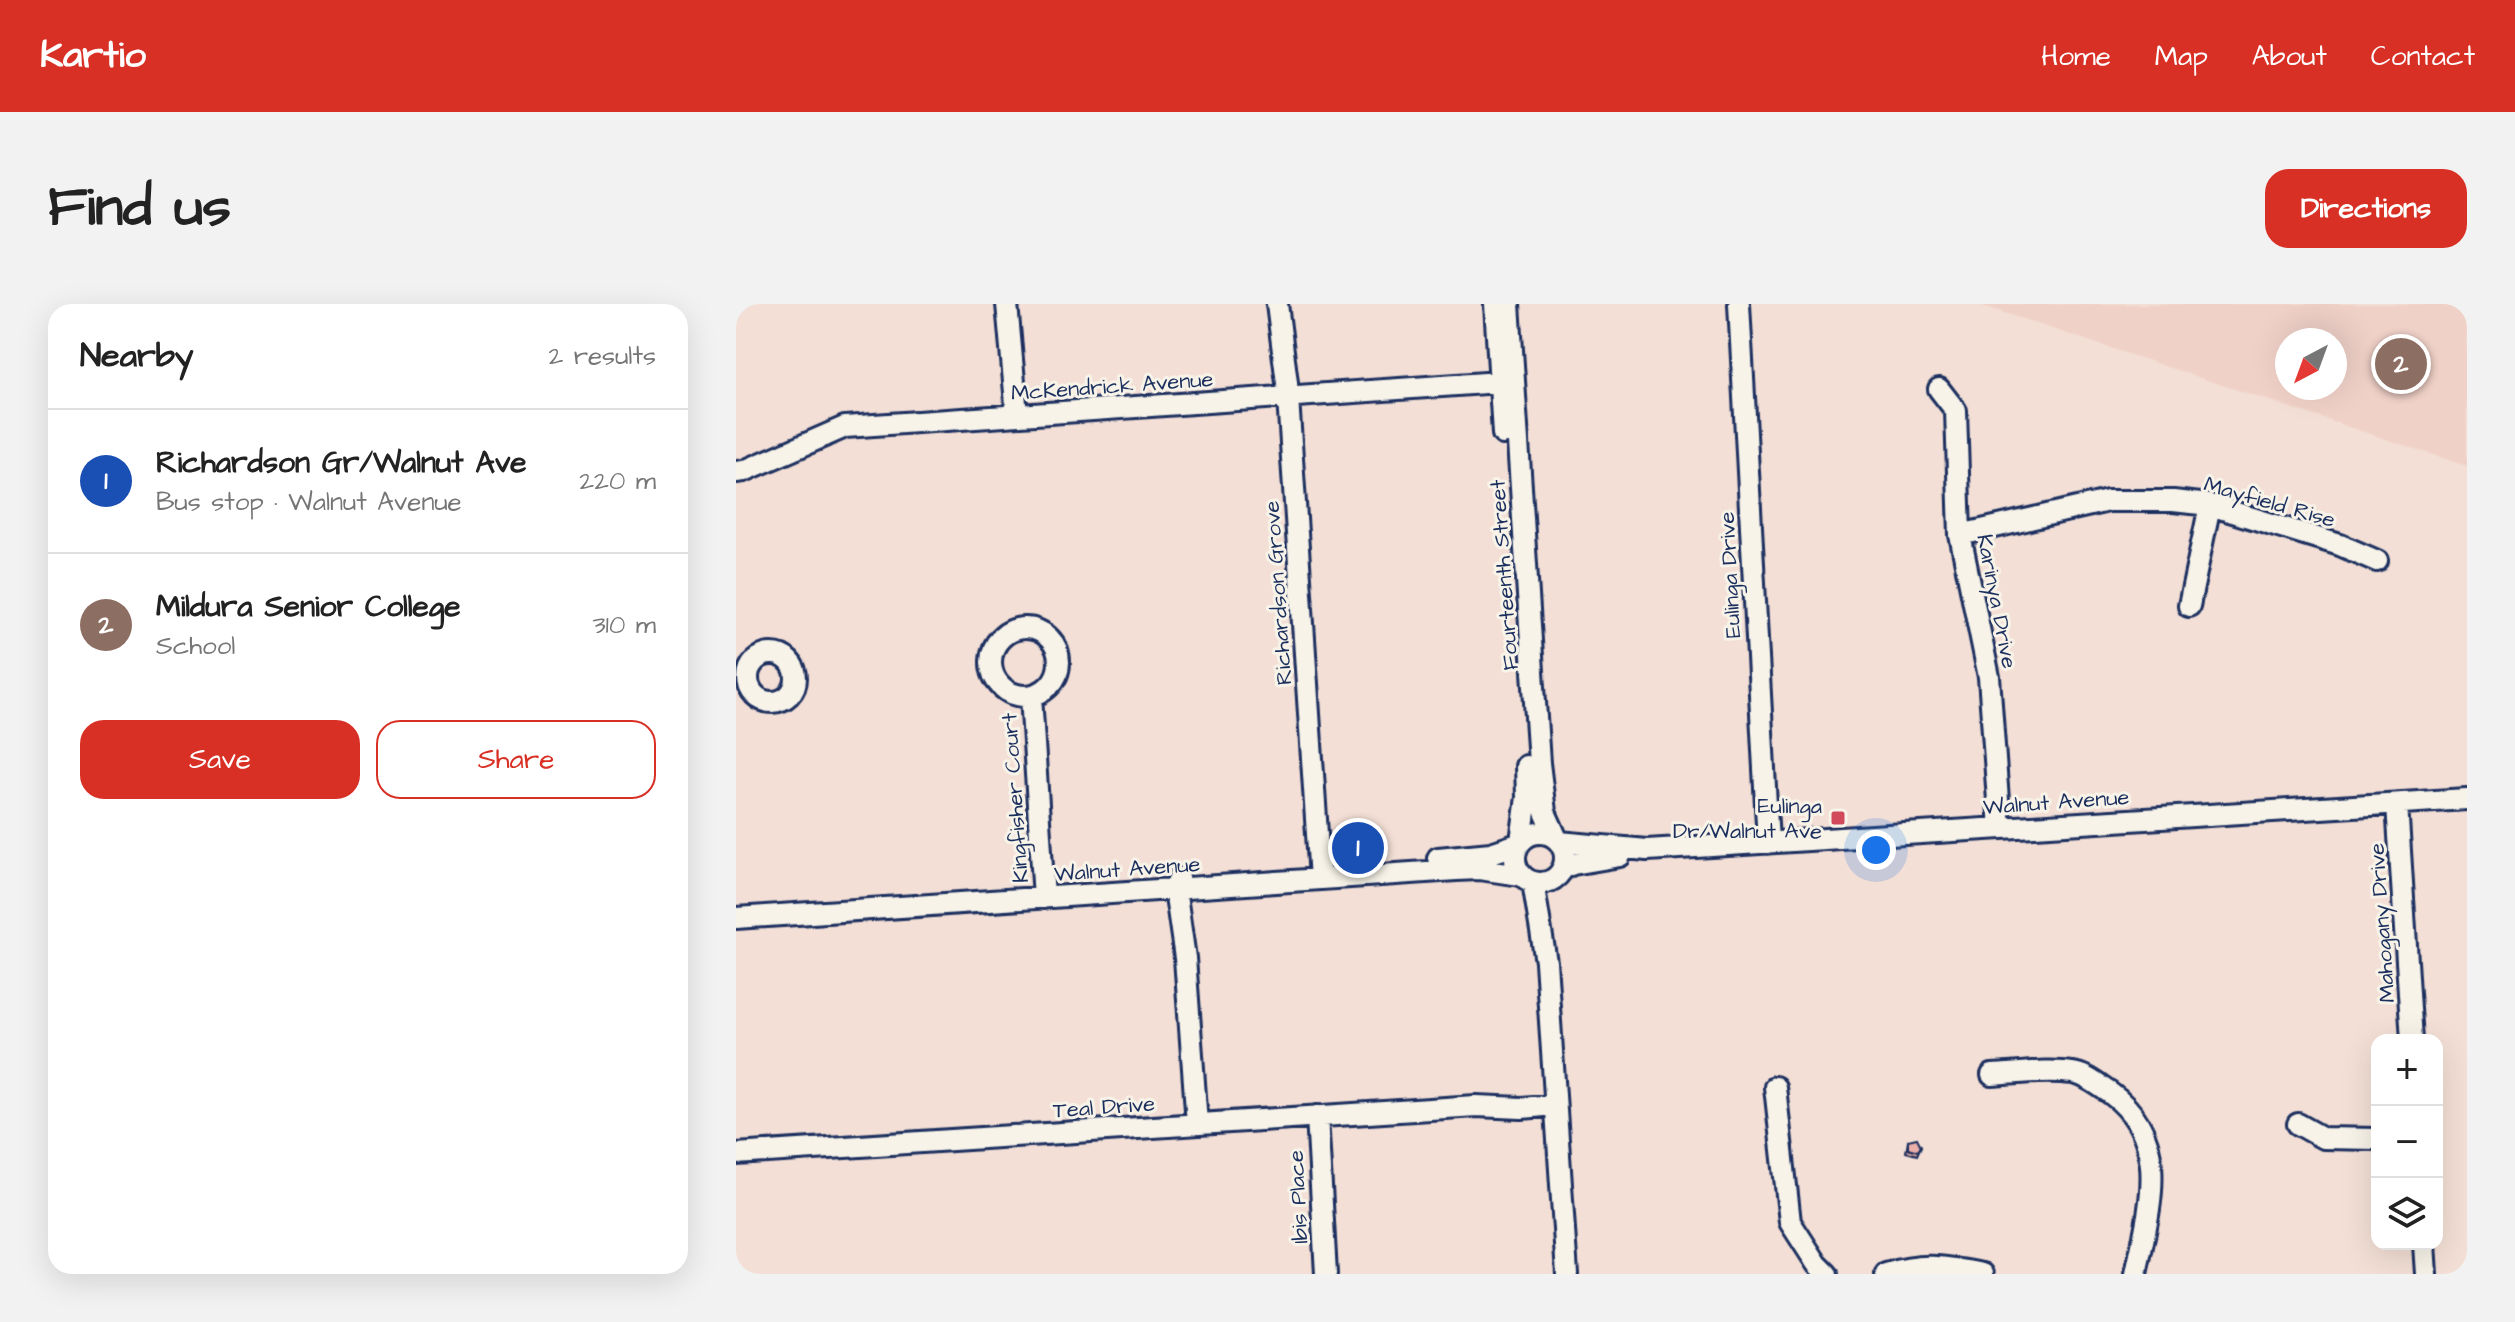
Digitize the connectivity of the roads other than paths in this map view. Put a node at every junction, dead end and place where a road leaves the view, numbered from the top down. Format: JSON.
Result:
{"nodes":[{"id":1,"x":1007,"y":304,"type":"edge"},
{"id":2,"x":1277,"y":304,"type":"edge"},
{"id":3,"x":1495,"y":304,"type":"edge"},
{"id":4,"x":1509,"y":304,"type":"edge"},
{"id":5,"x":1739,"y":304,"type":"edge"},
{"id":6,"x":1500,"y":382,"type":"junction"},
{"id":7,"x":1939,"y":389,"type":"dead end"},
{"id":8,"x":1288,"y":397,"type":"junction"},
{"id":9,"x":1017,"y":415,"type":"junction"},
{"id":10,"x":736,"y":472,"type":"edge"},
{"id":11,"x":2210,"y":505,"type":"junction"},
{"id":12,"x":1960,"y":535,"type":"junction"},
{"id":13,"x":2377,"y":561,"type":"dead end"},
{"id":14,"x":2189,"y":606,"type":"dead end"},
{"id":15,"x":1031,"y":696,"type":"dead end"},
{"id":16,"x":2467,"y":799,"type":"edge"},
{"id":17,"x":2397,"y":804,"type":"junction"},
{"id":18,"x":2000,"y":828,"type":"junction"},
{"id":19,"x":1558,"y":841,"type":"junction"},
{"id":20,"x":1519,"y":843,"type":"junction"},
{"id":21,"x":1768,"y":843,"type":"junction"},
{"id":22,"x":1647,"y":850,"type":"junction"},
{"id":23,"x":1320,"y":872,"type":"junction"},
{"id":24,"x":1542,"y":876,"type":"junction"},
{"id":25,"x":1181,"y":884,"type":"junction"},
{"id":26,"x":1044,"y":891,"type":"junction"},
{"id":27,"x":736,"y":905,"type":"edge"},
{"id":28,"x":736,"y":918,"type":"edge"},
{"id":29,"x":2412,"y":1034,"type":"edge"},
{"id":30,"x":1992,"y":1075,"type":"dead end"},
{"id":31,"x":1775,"y":1087,"type":"dead end"},
{"id":32,"x":1555,"y":1099,"type":"junction"},
{"id":33,"x":1317,"y":1116,"type":"junction"},
{"id":34,"x":1197,"y":1124,"type":"junction"},
{"id":35,"x":2298,"y":1124,"type":"dead end"},
{"id":36,"x":2371,"y":1139,"type":"edge"},
{"id":37,"x":736,"y":1154,"type":"edge"},
{"id":38,"x":2424,"y":1250,"type":"edge"},
{"id":39,"x":1326,"y":1274,"type":"edge"},
{"id":40,"x":1567,"y":1274,"type":"edge"},
{"id":41,"x":1827,"y":1274,"type":"edge"},
{"id":42,"x":1886,"y":1274,"type":"edge"},
{"id":43,"x":1983,"y":1274,"type":"edge"},
{"id":44,"x":2136,"y":1274,"type":"edge"},
{"id":45,"x":2426,"y":1274,"type":"edge"}],
"edges":[{"from":1,"to":9,"type":"street"},
{"from":2,"to":8,"type":"street","name":"Richardson Grove"},
{"from":3,"to":6,"type":"street","name":"Fourteenth Street"},
{"from":4,"to":19,"type":"street","name":"Fourteenth Street"},
{"from":5,"to":21,"type":"street","name":"Eulinga Drive"},
{"from":6,"to":8,"type":"street","name":"McKendrick Avenue"},
{"from":6,"to":20,"type":"street","name":"Fourteenth Street"},
{"from":7,"to":12,"type":"street","name":"Karinya Drive"},
{"from":8,"to":9,"type":"street","name":"McKendrick Avenue"},
{"from":8,"to":23,"type":"street","name":"Richardson Grove"},
{"from":9,"to":10,"type":"street","name":"McKendrick Avenue"},
{"from":11,"to":12,"type":"street","name":"Mayfield Rise"},
{"from":11,"to":13,"type":"street","name":"Mayfield Rise"},
{"from":11,"to":14,"type":"street"},
{"from":12,"to":18,"type":"street","name":"Karinya Drive"},
{"from":15,"to":26,"type":"street","name":"Kingfisher Court"},
{"from":16,"to":17,"type":"street","name":"Walnut Avenue"},
{"from":17,"to":18,"type":"street","name":"Walnut Avenue"},
{"from":17,"to":29,"type":"street","name":"Mahogany Drive"},
{"from":18,"to":21,"type":"street","name":"Walnut Avenue"},
{"from":19,"to":20,"type":"street"},
{"from":19,"to":22,"type":"street","name":"Walnut Avenue"},
{"from":19,"to":24,"type":"street"},
{"from":20,"to":23,"type":"street","name":"Walnut Avenue"},
{"from":20,"to":24,"type":"street"},
{"from":21,"to":22,"type":"street","name":"Walnut Avenue"},
{"from":22,"to":24,"type":"street","name":"Walnut Avenue"},
{"from":23,"to":24,"type":"street","name":"Walnut Avenue"},
{"from":23,"to":25,"type":"street","name":"Walnut Avenue"},
{"from":24,"to":32,"type":"street"},
{"from":25,"to":26,"type":"street","name":"Walnut Avenue"},
{"from":25,"to":34,"type":"street"},
{"from":26,"to":27,"type":"street","name":"Walnut Avenue"},
{"from":26,"to":28,"type":"street","name":"Walnut Avenue"},
{"from":30,"to":44,"type":"street"},
{"from":31,"to":41,"type":"street"},
{"from":32,"to":33,"type":"street","name":"Teal Drive"},
{"from":32,"to":40,"type":"street"},
{"from":33,"to":34,"type":"street","name":"Teal Drive"},
{"from":33,"to":39,"type":"street","name":"Ibis Place"},
{"from":34,"to":37,"type":"street","name":"Teal Drive"},
{"from":35,"to":36,"type":"street"},
{"from":38,"to":45,"type":"street"},
{"from":42,"to":43,"type":"street"}]}
